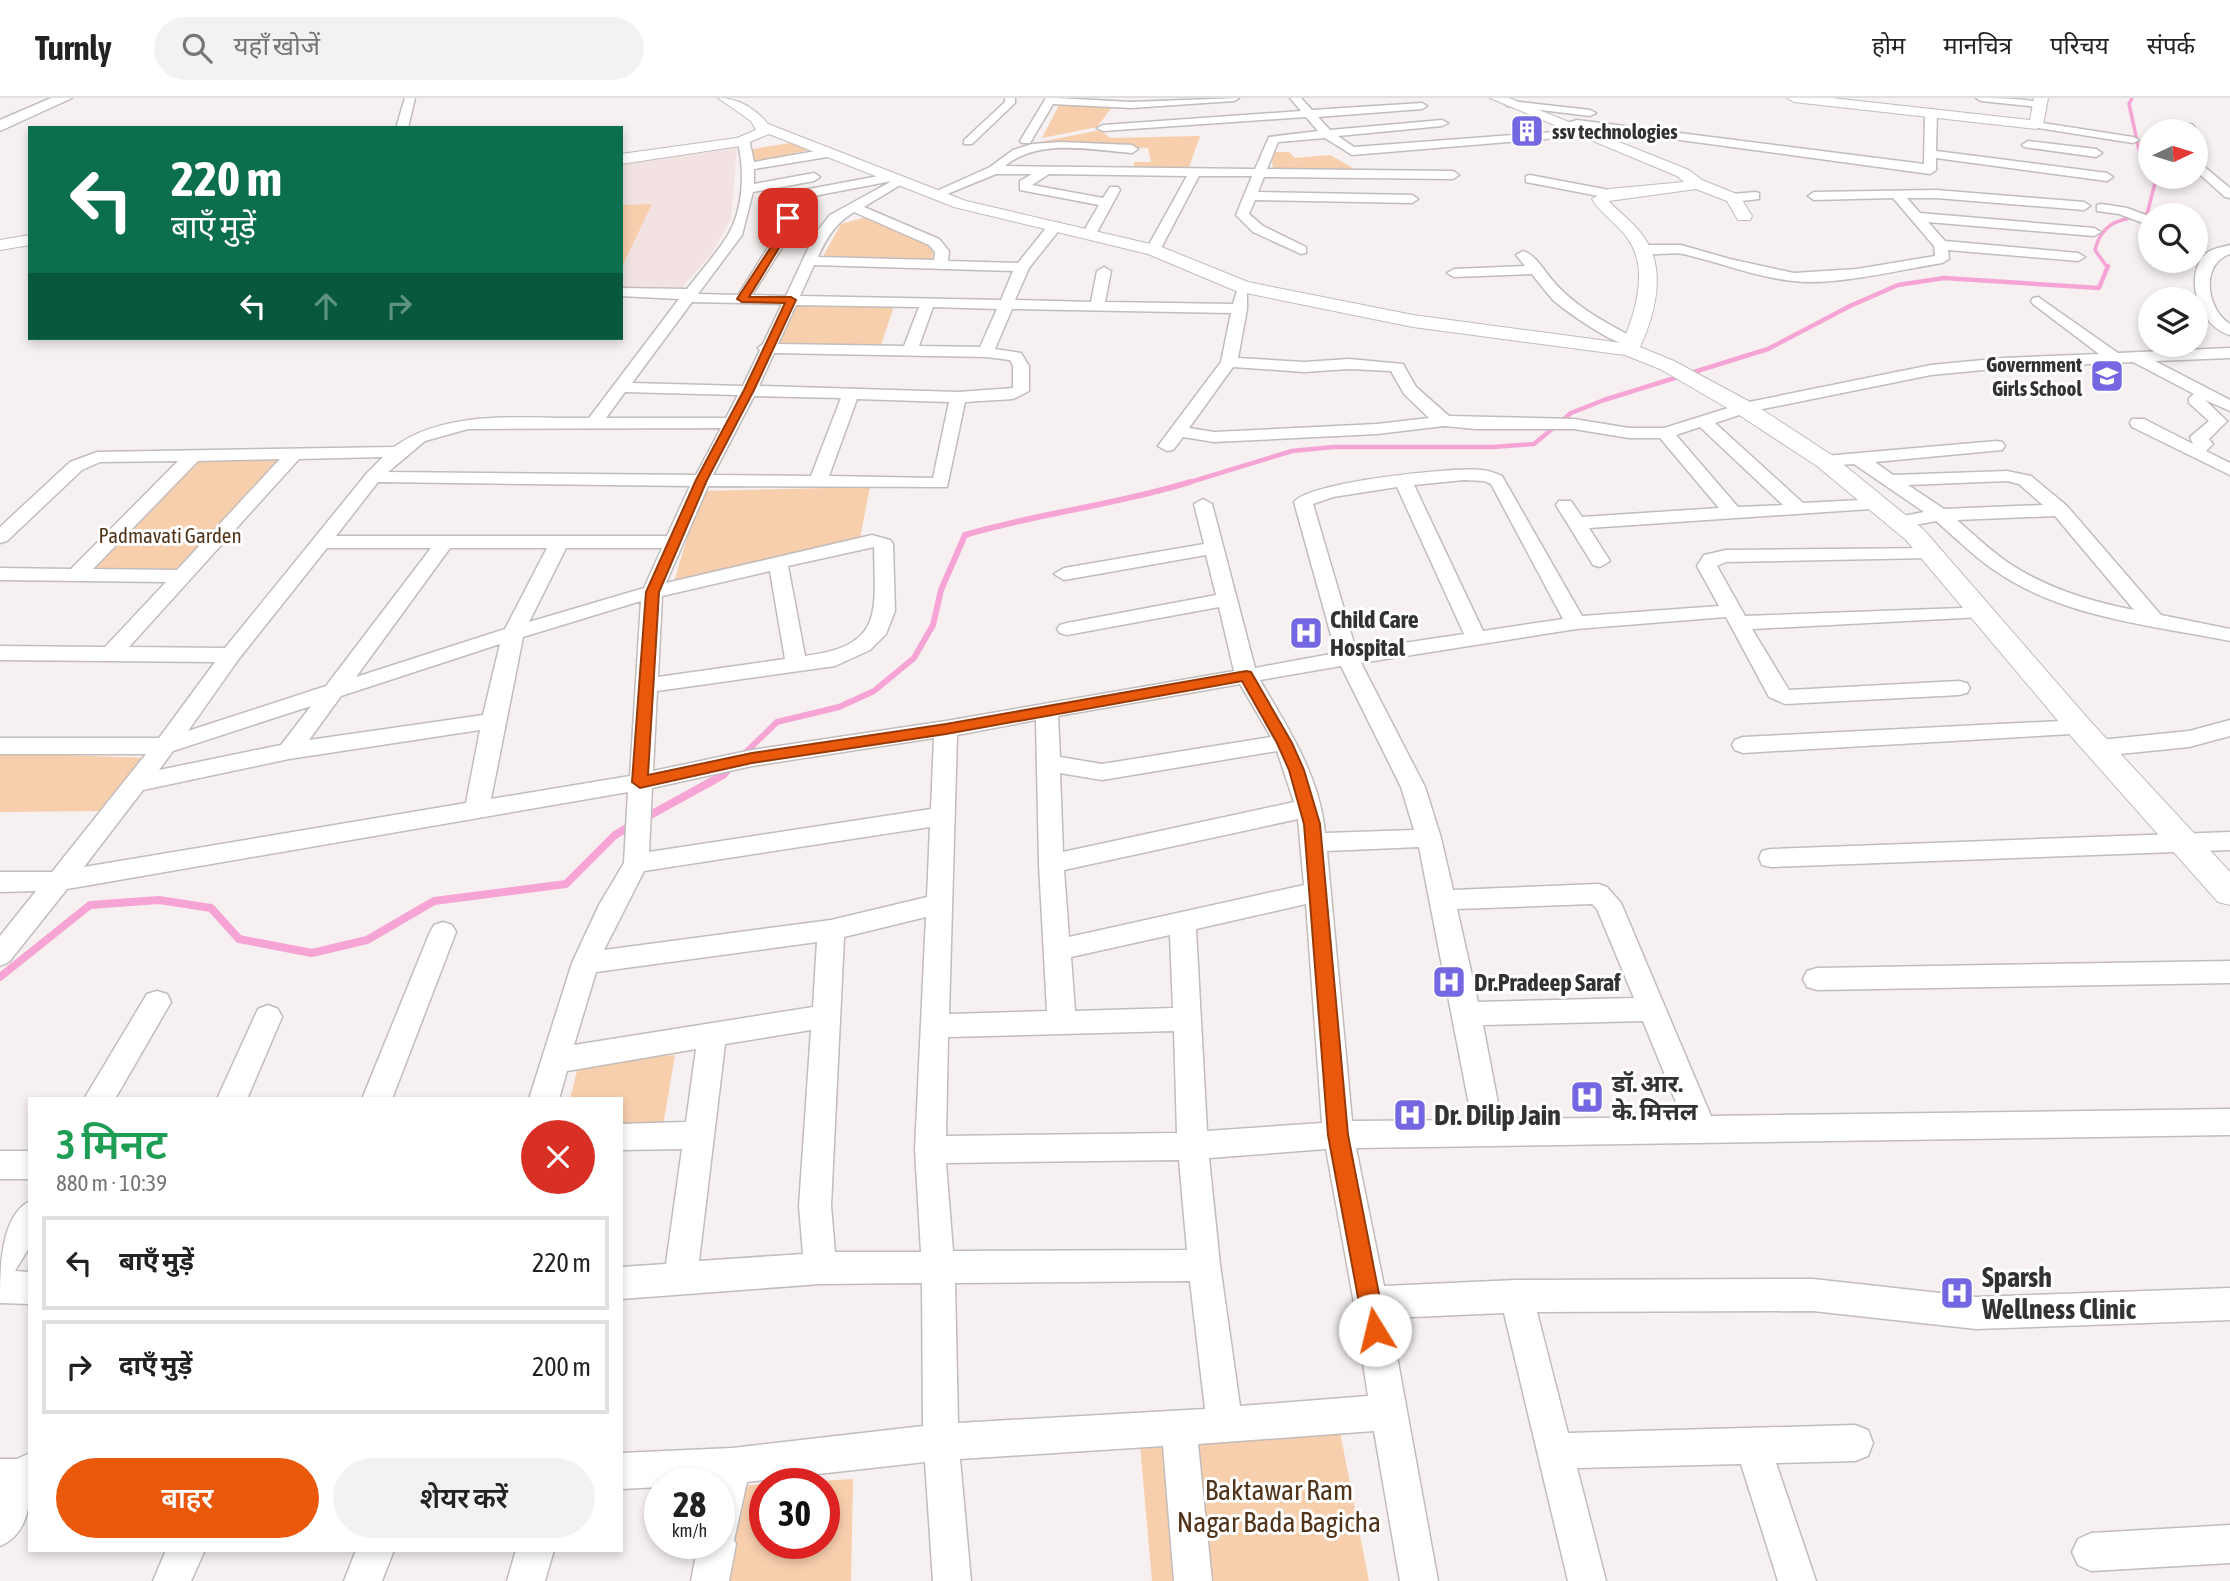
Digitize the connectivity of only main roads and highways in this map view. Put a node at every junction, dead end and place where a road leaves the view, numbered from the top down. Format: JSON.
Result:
{"nodes":[{"id":1,"x":53,"y":98,"type":"edge"},
{"id":2,"x":64,"y":98,"type":"edge"},
{"id":3,"x":0,"y":123,"type":"edge"}],
"edges":[{"from":1,"to":3,"type":"main road"},
{"from":2,"to":3,"type":"main road"}]}
